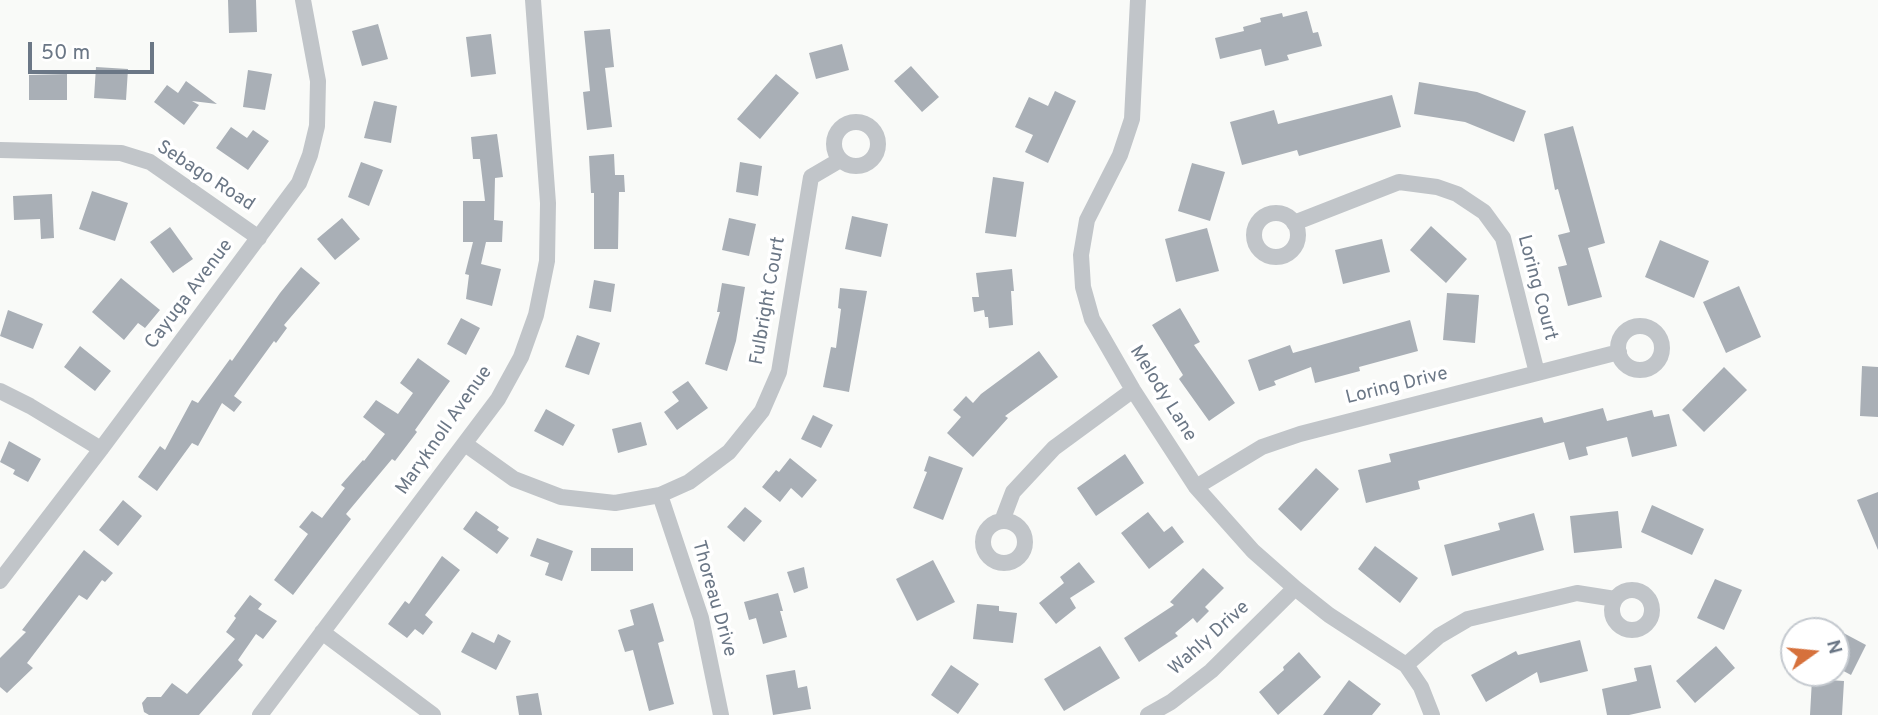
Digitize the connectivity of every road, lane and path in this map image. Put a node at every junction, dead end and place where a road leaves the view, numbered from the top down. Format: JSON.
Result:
{"nodes":[{"id":1,"x":303,"y":0,"type":"edge"},
{"id":2,"x":533,"y":0,"type":"edge"},
{"id":3,"x":1138,"y":0,"type":"edge"},
{"id":4,"x":0,"y":150,"type":"edge"},
{"id":5,"x":841,"y":160,"type":"dead end"},
{"id":6,"x":1294,"y":223,"type":"dead end"},
{"id":7,"x":260,"y":238,"type":"junction"},
{"id":8,"x":1619,"y":352,"type":"dead end"},
{"id":9,"x":1537,"y":373,"type":"junction"},
{"id":10,"x":1133,"y":390,"type":"junction"},
{"id":11,"x":0,"y":391,"type":"edge"},
{"id":12,"x":465,"y":444,"type":"junction"},
{"id":13,"x":101,"y":449,"type":"junction"},
{"id":14,"x":1196,"y":487,"type":"junction"},
{"id":15,"x":660,"y":495,"type":"junction"},
{"id":16,"x":1002,"y":521,"type":"dead end"},
{"id":17,"x":0,"y":581,"type":"edge"},
{"id":18,"x":1295,"y":588,"type":"junction"},
{"id":19,"x":1615,"y":599,"type":"dead end"},
{"id":20,"x":323,"y":632,"type":"junction"},
{"id":21,"x":1406,"y":665,"type":"junction"},
{"id":22,"x":260,"y":715,"type":"edge"},
{"id":23,"x":433,"y":715,"type":"edge"},
{"id":24,"x":721,"y":715,"type":"edge"},
{"id":25,"x":1148,"y":715,"type":"edge"},
{"id":26,"x":1432,"y":715,"type":"edge"}],
"edges":[{"from":1,"to":7,"type":"street","name":"Cayuga Avenue"},
{"from":2,"to":12,"type":"street","name":"Maryknoll Avenue"},
{"from":3,"to":10,"type":"street","name":"Melody Lane"},
{"from":4,"to":7,"type":"street","name":"Sebago Road"},
{"from":5,"to":15,"type":"street","name":"Fulbright Court"},
{"from":6,"to":9,"type":"street","name":"Loring Court"},
{"from":7,"to":13,"type":"street","name":"Cayuga Avenue"},
{"from":8,"to":9,"type":"street","name":"Loring Drive"},
{"from":9,"to":14,"type":"street","name":"Loring Drive"},
{"from":10,"to":14,"type":"street","name":"Melody Lane"},
{"from":10,"to":16,"type":"street"},
{"from":11,"to":13,"type":"street"},
{"from":12,"to":15,"type":"street","name":"Fulbright Court"},
{"from":12,"to":20,"type":"street","name":"Maryknoll Avenue"},
{"from":13,"to":17,"type":"street","name":"Cayuga Avenue"},
{"from":14,"to":18,"type":"street","name":"Melody Lane"},
{"from":15,"to":24,"type":"street","name":"Thoreau Drive"},
{"from":18,"to":21,"type":"street","name":"Melody Lane"},
{"from":18,"to":25,"type":"street","name":"Wahly Drive"},
{"from":19,"to":21,"type":"street"},
{"from":20,"to":22,"type":"street","name":"Maryknoll Avenue"},
{"from":20,"to":23,"type":"street"},
{"from":21,"to":26,"type":"street","name":"Melody Lane"}]}
